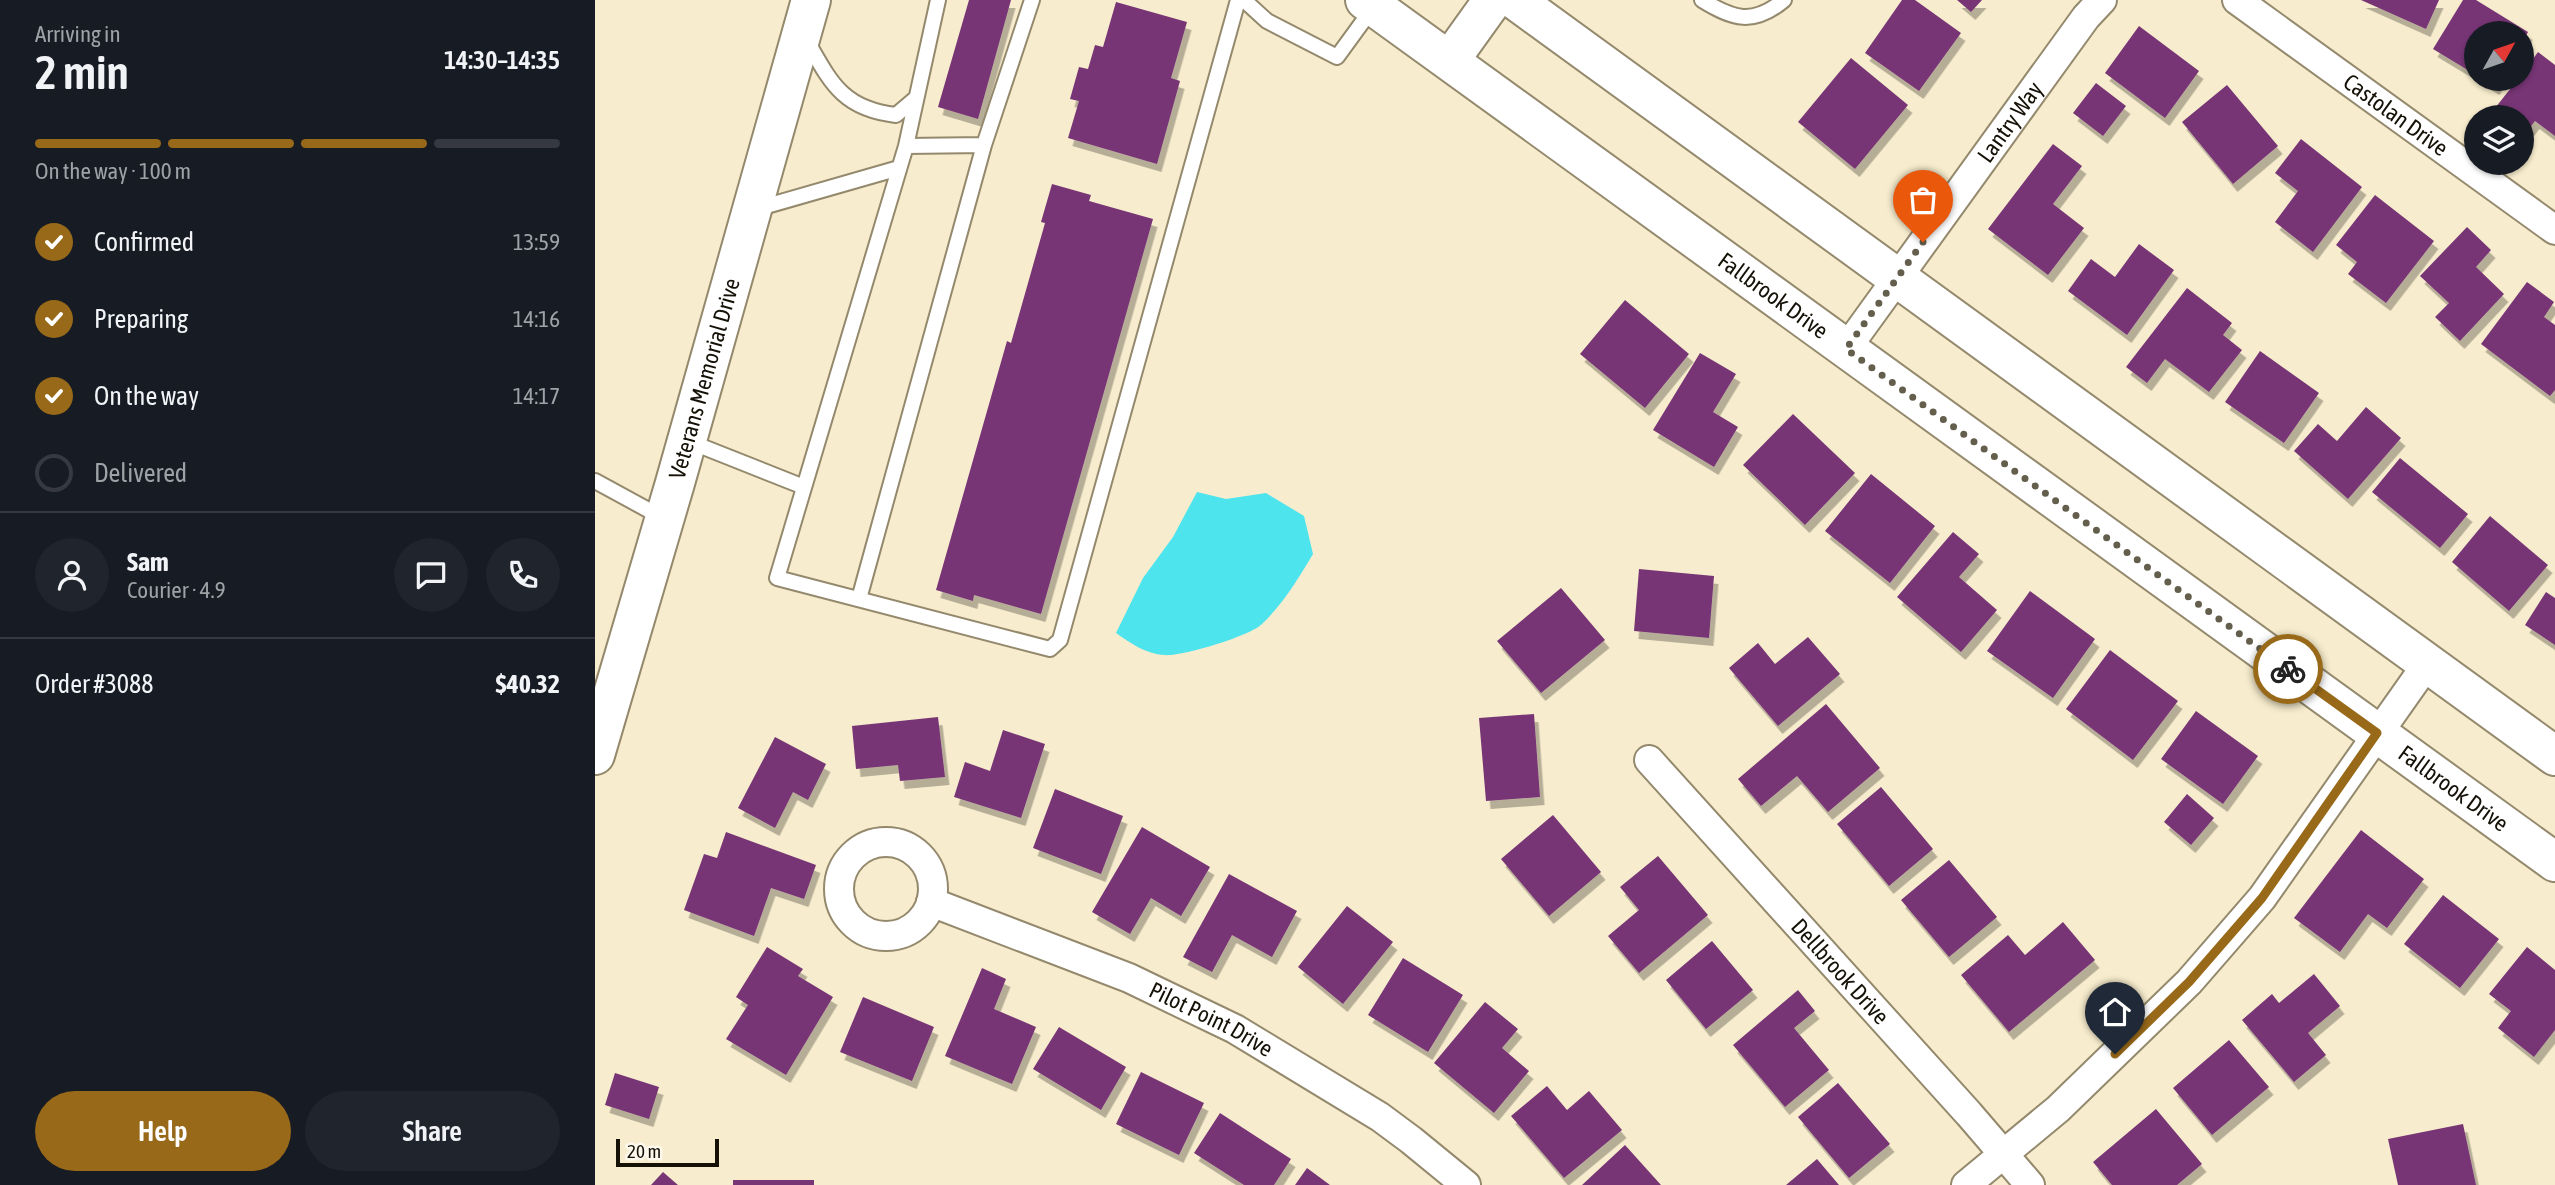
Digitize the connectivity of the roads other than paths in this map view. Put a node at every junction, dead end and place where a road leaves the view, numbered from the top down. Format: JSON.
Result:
{"nodes":[{"id":1,"x":938,"y":0,"type":"edge"},
{"id":2,"x":1032,"y":0,"type":"edge"},
{"id":3,"x":1238,"y":0,"type":"edge"},
{"id":4,"x":1244,"y":0,"type":"edge"},
{"id":5,"x":1493,"y":0,"type":"edge"},
{"id":6,"x":1515,"y":0,"type":"edge"},
{"id":7,"x":1702,"y":0,"type":"edge"},
{"id":8,"x":1784,"y":0,"type":"edge"},
{"id":9,"x":2102,"y":0,"type":"edge"},
{"id":10,"x":2237,"y":0,"type":"edge"},
{"id":11,"x":1369,"y":3,"type":"edge"},
{"id":12,"x":806,"y":16,"type":"edge"},
{"id":13,"x":1450,"y":60,"type":"junction"},
{"id":14,"x":916,"y":98,"type":"junction"},
{"id":15,"x":985,"y":145,"type":"junction"},
{"id":16,"x":906,"y":146,"type":"junction"},
{"id":17,"x":899,"y":168,"type":"junction"},
{"id":18,"x":751,"y":211,"type":"junction"},
{"id":19,"x":2555,"y":230,"type":"edge"},
{"id":20,"x":1896,"y":279,"type":"junction"},
{"id":21,"x":1846,"y":349,"type":"junction"},
{"id":22,"x":687,"y":440,"type":"junction"},
{"id":23,"x":595,"y":481,"type":"edge"},
{"id":24,"x":804,"y":487,"type":"junction"},
{"id":25,"x":664,"y":519,"type":"junction"},
{"id":26,"x":859,"y":600,"type":"junction"},
{"id":27,"x":2427,"y":664,"type":"junction"},
{"id":28,"x":2377,"y":733,"type":"junction"},
{"id":29,"x":595,"y":755,"type":"edge"},
{"id":30,"x":2555,"y":756,"type":"edge"},
{"id":31,"x":1649,"y":760,"type":"dead end"},
{"id":32,"x":2555,"y":862,"type":"edge"},
{"id":33,"x":931,"y":902,"type":"dead end"},
{"id":34,"x":2003,"y":1153,"type":"junction"},
{"id":35,"x":1466,"y":1185,"type":"edge"},
{"id":36,"x":1966,"y":1185,"type":"edge"},
{"id":37,"x":2030,"y":1185,"type":"edge"}],
"edges":[{"from":1,"to":14,"type":"lane"},
{"from":2,"to":15,"type":"lane"},
{"from":3,"to":26,"type":"lane"},
{"from":4,"to":11,"type":"lane"},
{"from":5,"to":13,"type":"main road"},
{"from":6,"to":20,"type":"main road"},
{"from":7,"to":8,"type":"lane"},
{"from":9,"to":20,"type":"street","name":"Lantry Way"},
{"from":10,"to":19,"type":"street","name":"Castolan Drive"},
{"from":11,"to":13,"type":"main road","name":"Fallbrook Drive"},
{"from":12,"to":14,"type":"lane"},
{"from":12,"to":18,"type":"main road","name":"Veterans Memorial Drive"},
{"from":13,"to":21,"type":"main road","name":"Fallbrook Drive"},
{"from":14,"to":16,"type":"lane"},
{"from":15,"to":16,"type":"lane"},
{"from":15,"to":26,"type":"lane"},
{"from":16,"to":17,"type":"lane"},
{"from":17,"to":18,"type":"lane"},
{"from":17,"to":24,"type":"lane"},
{"from":18,"to":22,"type":"main road","name":"Veterans Memorial Drive"},
{"from":20,"to":21,"type":"street","name":"Lantry Way"},
{"from":20,"to":27,"type":"main road"},
{"from":21,"to":28,"type":"main road","name":"Fallbrook Drive"},
{"from":22,"to":24,"type":"lane"},
{"from":22,"to":25,"type":"main road","name":"Veterans Memorial Drive"},
{"from":23,"to":25,"type":"lane"},
{"from":24,"to":26,"type":"lane"},
{"from":25,"to":29,"type":"main road","name":"Veterans Memorial Drive"},
{"from":27,"to":28,"type":"street"},
{"from":27,"to":30,"type":"main road"},
{"from":28,"to":32,"type":"main road","name":"Fallbrook Drive"},
{"from":28,"to":34,"type":"street"},
{"from":31,"to":34,"type":"street","name":"Dellbrook Drive"},
{"from":33,"to":35,"type":"street","name":"Pilot Point Drive"},
{"from":34,"to":36,"type":"street"},
{"from":34,"to":37,"type":"street","name":"Dellbrook Drive"}]}
